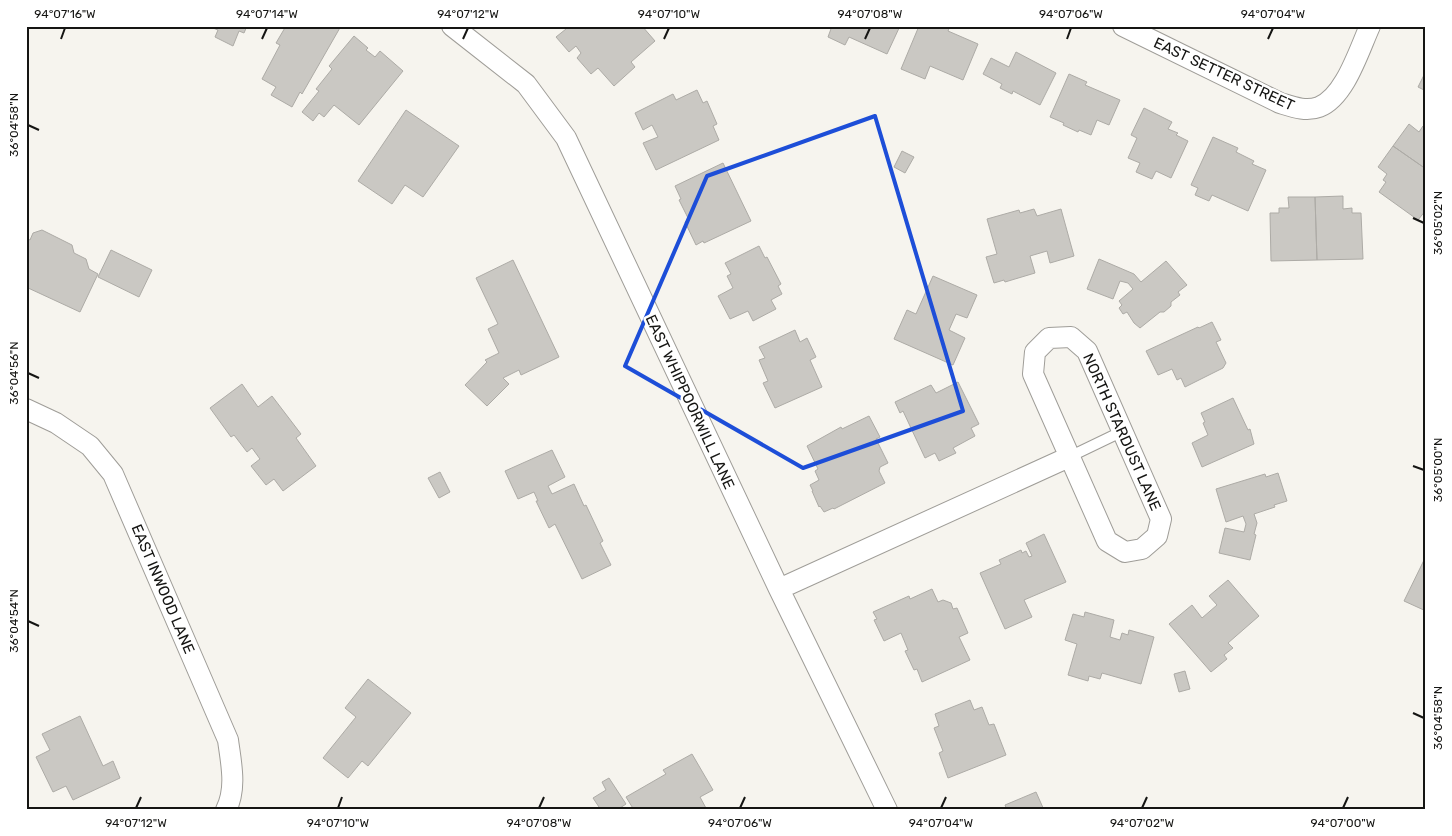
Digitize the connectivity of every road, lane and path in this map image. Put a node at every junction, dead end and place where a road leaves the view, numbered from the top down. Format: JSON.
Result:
{"nodes":[{"id":1,"x":452,"y":26,"type":"edge"},
{"id":2,"x":1123,"y":26,"type":"edge"},
{"id":3,"x":1370,"y":26,"type":"edge"},
{"id":4,"x":26,"y":408,"type":"edge"},
{"id":5,"x":1123,"y":432,"type":"junction"},
{"id":6,"x":1069,"y":457,"type":"junction"},
{"id":7,"x":778,"y":589,"type":"junction"},
{"id":8,"x":226,"y":810,"type":"edge"},
{"id":9,"x":887,"y":810,"type":"edge"}],
"edges":[{"from":1,"to":7,"type":"street","name":"EAST WHIPPOORWILL LANE"},
{"from":2,"to":3,"type":"street","name":"EAST SETTER STREET"},
{"from":4,"to":8,"type":"street","name":"EAST INWOOD LANE"},
{"from":5,"to":6,"type":"lane"},
{"from":5,"to":6,"type":"street","name":"NORTH STARDUST LANE"},
{"from":5,"to":6,"type":"street","name":"NORTH STARDUST LANE"},
{"from":6,"to":7,"type":"street"},
{"from":7,"to":9,"type":"street","name":"EAST WHIPPOORWILL LANE"}]}
